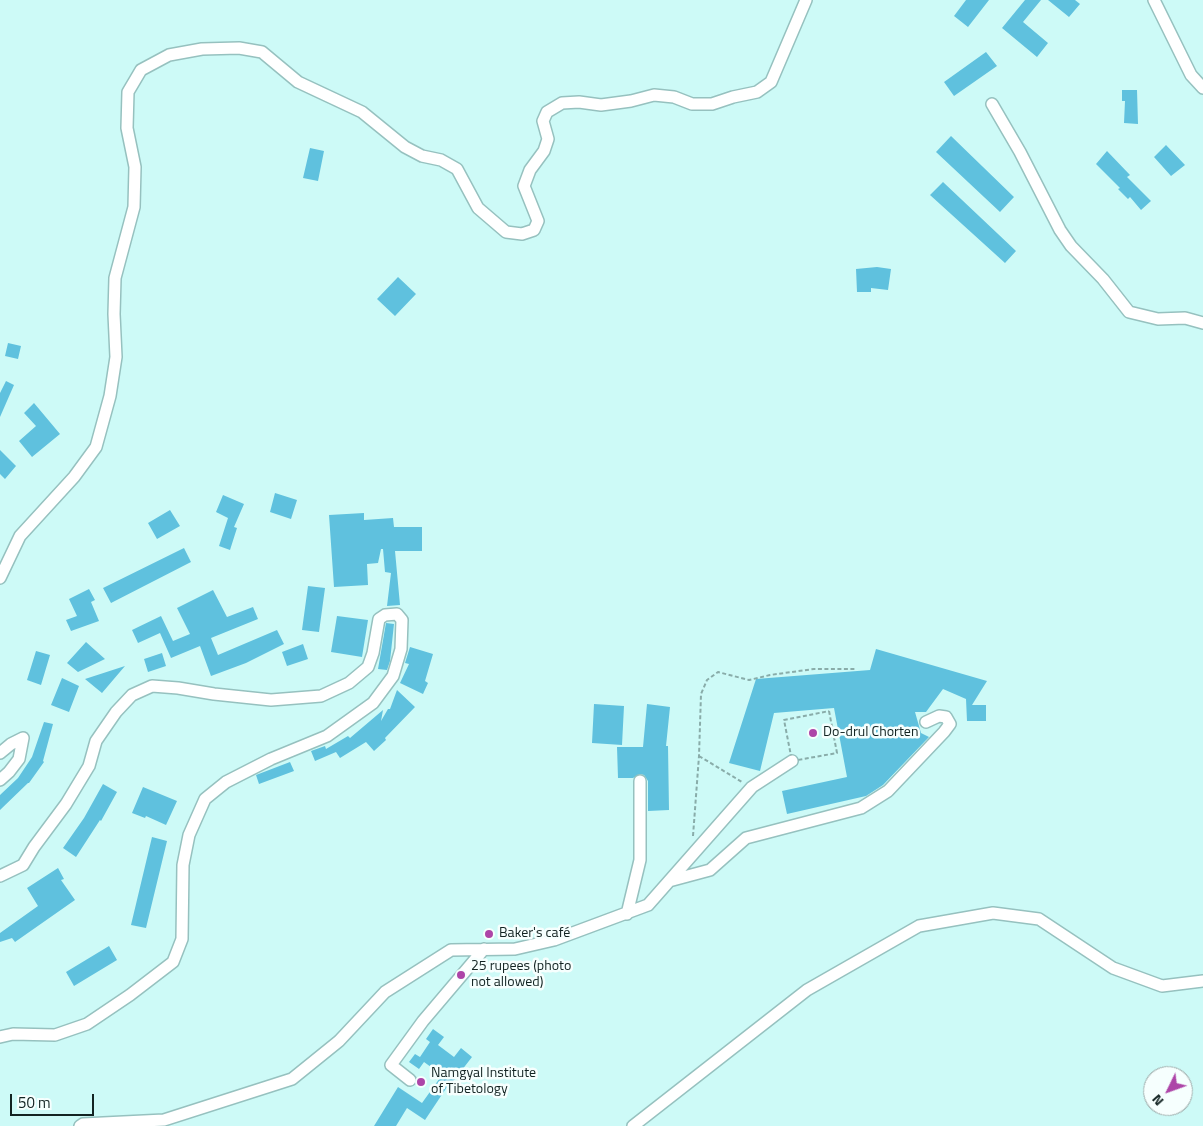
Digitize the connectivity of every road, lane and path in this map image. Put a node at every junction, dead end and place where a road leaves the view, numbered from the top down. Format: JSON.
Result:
{"nodes":[{"id":1,"x":806,"y":0,"type":"edge"},
{"id":2,"x":1154,"y":0,"type":"edge"},
{"id":3,"x":1203,"y":88,"type":"edge"},
{"id":4,"x":992,"y":104,"type":"dead end"},
{"id":5,"x":1203,"y":323,"type":"edge"},
{"id":6,"x":0,"y":578,"type":"edge"},
{"id":7,"x":854,"y":668,"type":"dead end"},
{"id":8,"x":926,"y":722,"type":"dead end"},
{"id":9,"x":0,"y":753,"type":"edge"},
{"id":10,"x":699,"y":756,"type":"junction"},
{"id":11,"x":792,"y":761,"type":"junction"},
{"id":12,"x":0,"y":780,"type":"edge"},
{"id":13,"x":640,"y":781,"type":"dead end"},
{"id":14,"x":752,"y":787,"type":"junction"},
{"id":15,"x":693,"y":836,"type":"dead end"},
{"id":16,"x":0,"y":876,"type":"edge"},
{"id":17,"x":669,"y":881,"type":"junction"},
{"id":18,"x":627,"y":914,"type":"junction"},
{"id":19,"x":484,"y":949,"type":"junction"},
{"id":20,"x":1203,"y":981,"type":"edge"},
{"id":21,"x":0,"y":1037,"type":"edge"},
{"id":22,"x":410,"y":1080,"type":"dead end"},
{"id":23,"x":80,"y":1126,"type":"edge"},
{"id":24,"x":633,"y":1126,"type":"edge"}],
"edges":[{"from":1,"to":6,"type":"street"},
{"from":2,"to":3,"type":"street"},
{"from":4,"to":5,"type":"street"},
{"from":7,"to":10,"type":"path"},
{"from":8,"to":17,"type":"street"},
{"from":9,"to":12,"type":"street"},
{"from":10,"to":14,"type":"path"},
{"from":10,"to":15,"type":"path"},
{"from":11,"to":11,"type":"path"},
{"from":11,"to":14,"type":"street"},
{"from":13,"to":18,"type":"street"},
{"from":14,"to":17,"type":"street"},
{"from":16,"to":21,"type":"street"},
{"from":17,"to":18,"type":"street"},
{"from":18,"to":19,"type":"street"},
{"from":19,"to":22,"type":"street"},
{"from":19,"to":23,"type":"street"},
{"from":20,"to":24,"type":"street"}]}
